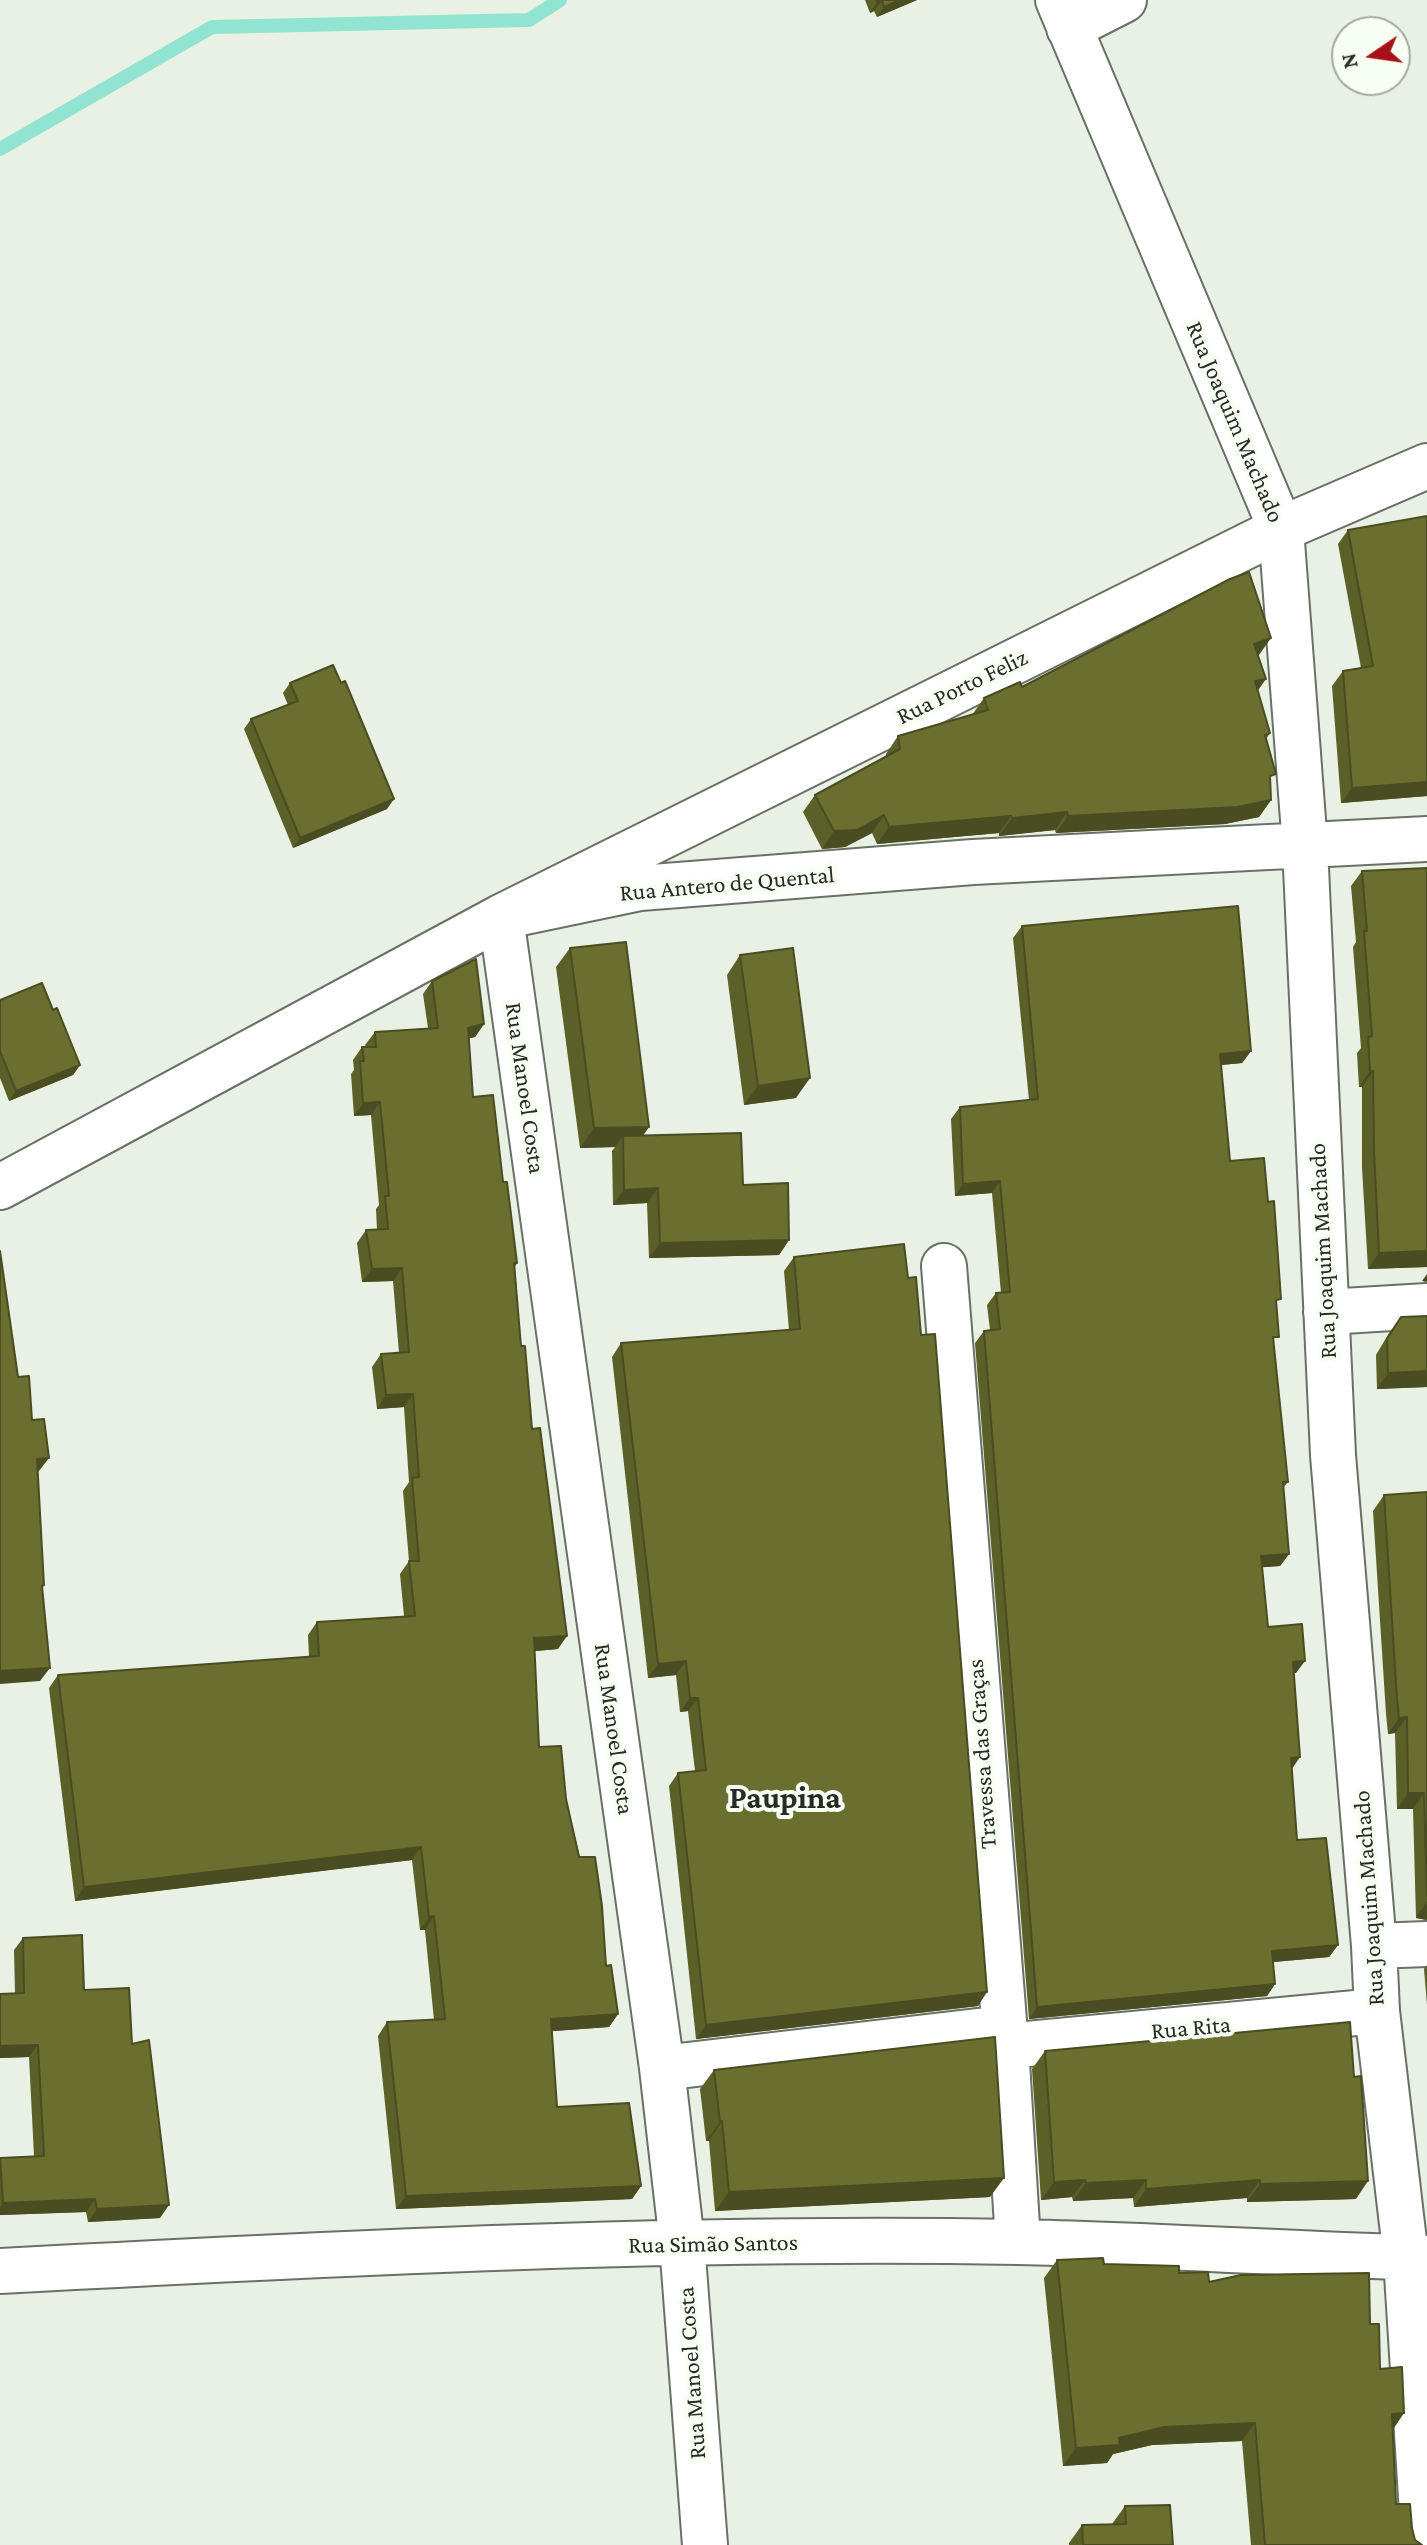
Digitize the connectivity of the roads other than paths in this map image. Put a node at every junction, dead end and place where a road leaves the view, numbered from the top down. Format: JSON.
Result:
{"nodes":[{"id":1,"x":1124,"y":0,"type":"edge"},
{"id":2,"x":1063,"y":14,"type":"edge"},
{"id":3,"x":1427,"y":466,"type":"edge"},
{"id":4,"x":1281,"y":529,"type":"junction"},
{"id":5,"x":1427,"y":839,"type":"edge"},
{"id":6,"x":1305,"y":846,"type":"junction"},
{"id":7,"x":501,"y":917,"type":"junction"},
{"id":8,"x":0,"y":1187,"type":"edge"},
{"id":9,"x":944,"y":1266,"type":"dead end"},
{"id":10,"x":1427,"y":1306,"type":"edge"},
{"id":11,"x":1326,"y":1312,"type":"junction"},
{"id":12,"x":1427,"y":1944,"type":"edge"},
{"id":13,"x":1374,"y":1946,"type":"junction"},
{"id":14,"x":1377,"y":2011,"type":"junction"},
{"id":15,"x":1004,"y":2037,"type":"junction"},
{"id":16,"x":662,"y":2068,"type":"junction"},
{"id":17,"x":1018,"y":2242,"type":"junction"},
{"id":18,"x":682,"y":2243,"type":"junction"},
{"id":19,"x":1416,"y":2258,"type":"edge"},
{"id":20,"x":0,"y":2271,"type":"edge"},
{"id":21,"x":705,"y":2545,"type":"edge"},
{"id":22,"x":1424,"y":2545,"type":"edge"}],
"edges":[{"from":1,"to":2,"type":"street"},
{"from":2,"to":4,"type":"street","name":"Rua Joaquim Machado"},
{"from":3,"to":4,"type":"street","name":"Rua Porto Feliz"},
{"from":4,"to":6,"type":"street","name":"Rua Joaquim Machado"},
{"from":4,"to":7,"type":"street","name":"Rua Porto Feliz"},
{"from":5,"to":6,"type":"street","name":"Rua Antero de Quental"},
{"from":6,"to":7,"type":"street","name":"Rua Antero de Quental"},
{"from":6,"to":11,"type":"street","name":"Rua Joaquim Machado"},
{"from":7,"to":8,"type":"street","name":"Rua Antero de Quental"},
{"from":7,"to":16,"type":"street","name":"Rua Manoel Costa"},
{"from":9,"to":15,"type":"street","name":"Travessa das Graças"},
{"from":10,"to":11,"type":"street"},
{"from":11,"to":13,"type":"street","name":"Rua Joaquim Machado"},
{"from":12,"to":13,"type":"street"},
{"from":13,"to":14,"type":"street","name":"Rua Joaquim Machado"},
{"from":14,"to":15,"type":"street","name":"Rua Rita"},
{"from":14,"to":19,"type":"street","name":"Rua Joaquim Machado"},
{"from":15,"to":16,"type":"street","name":"Rua Rita"},
{"from":15,"to":17,"type":"street","name":"Travessa das Graças"},
{"from":16,"to":18,"type":"street","name":"Rua Manoel Costa"},
{"from":17,"to":18,"type":"street","name":"Rua Simão Santos"},
{"from":17,"to":19,"type":"street","name":"Rua Simão Santos"},
{"from":18,"to":20,"type":"street","name":"Rua Simão Santos"},
{"from":18,"to":21,"type":"street","name":"Rua Manoel Costa"},
{"from":19,"to":22,"type":"street","name":"Rua Joaquim Machado"}]}
